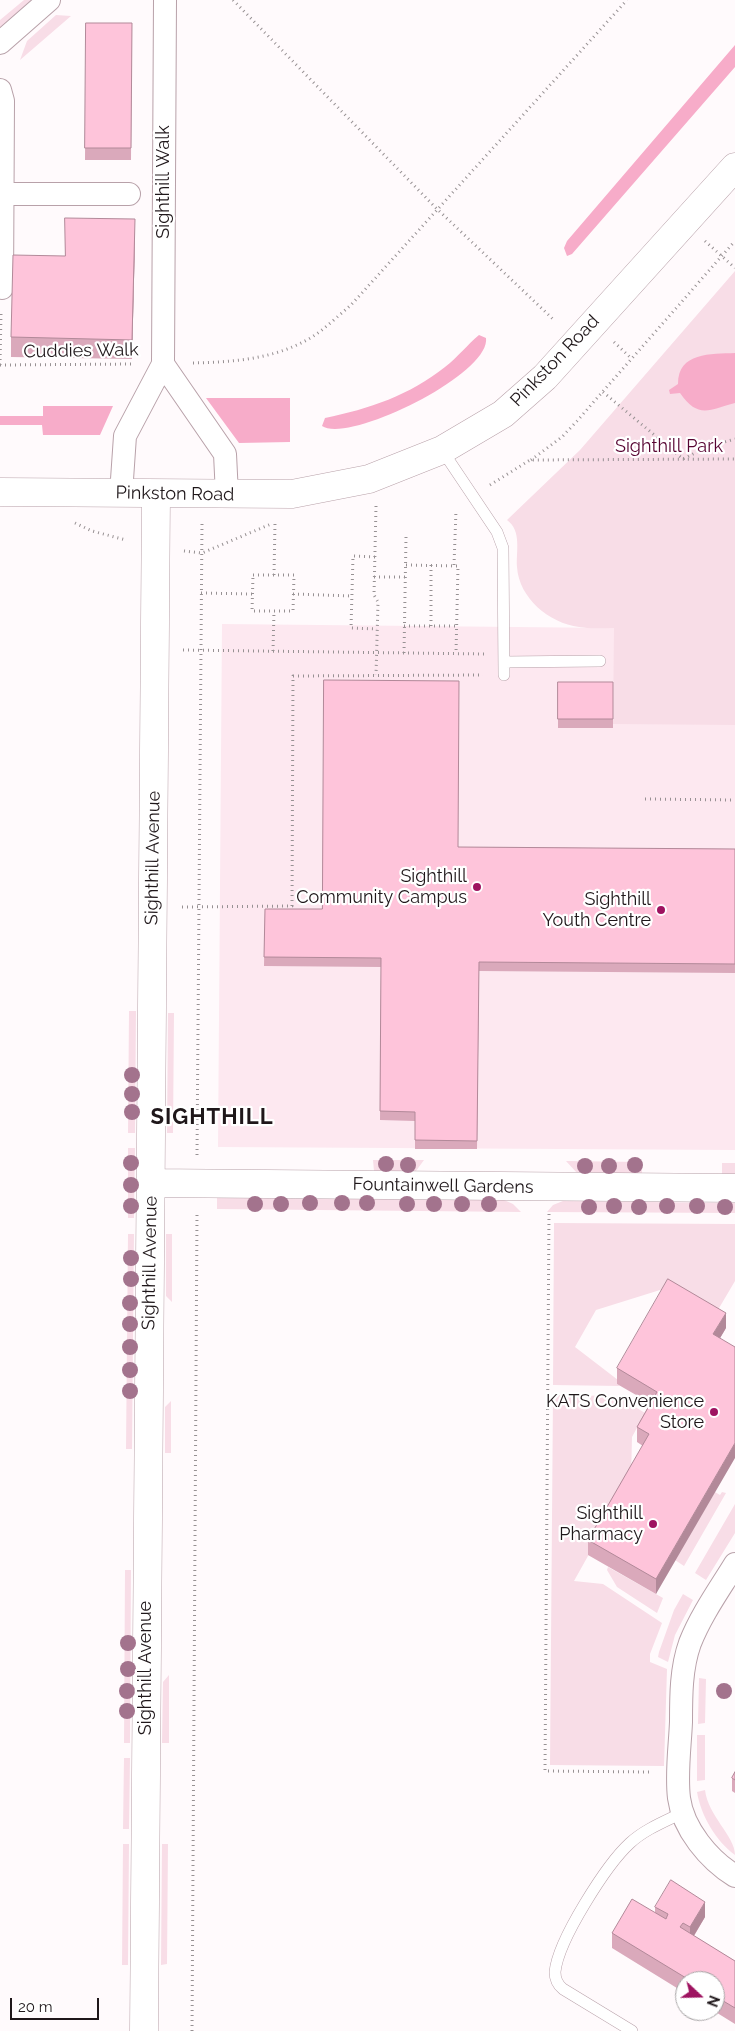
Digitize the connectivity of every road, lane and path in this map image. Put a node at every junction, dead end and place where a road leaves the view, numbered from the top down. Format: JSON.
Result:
{"nodes":[{"id":1,"x":49,"y":0,"type":"edge"},
{"id":2,"x":165,"y":0,"type":"edge"},
{"id":3,"x":233,"y":0,"type":"edge"},
{"id":4,"x":627,"y":0,"type":"edge"},
{"id":5,"x":0,"y":43,"type":"edge"},
{"id":6,"x":0,"y":90,"type":"edge"},
{"id":7,"x":735,"y":167,"type":"edge"},
{"id":8,"x":129,"y":194,"type":"dead end"},
{"id":9,"x":2,"y":205,"type":"edge"},
{"id":10,"x":436,"y":208,"type":"junction"},
{"id":11,"x":684,"y":222,"type":"junction"},
{"id":12,"x":735,"y":242,"type":"edge"},
{"id":13,"x":722,"y":256,"type":"junction"},
{"id":14,"x":735,"y":268,"type":"edge"},
{"id":15,"x":2,"y":288,"type":"joint"},
{"id":16,"x":556,"y":321,"type":"dead end"},
{"id":17,"x":163,"y":364,"type":"junction"},
{"id":18,"x":0,"y":365,"type":"edge"},
{"id":19,"x":603,"y":392,"type":"junction"},
{"id":20,"x":735,"y":439,"type":"edge"},
{"id":21,"x":442,"y":450,"type":"junction"},
{"id":22,"x":683,"y":458,"type":"junction"},
{"id":23,"x":735,"y":459,"type":"edge"},
{"id":24,"x":530,"y":460,"type":"junction"},
{"id":25,"x":369,"y":478,"type":"junction"},
{"id":26,"x":0,"y":492,"type":"edge"},
{"id":27,"x":121,"y":494,"type":"junction"},
{"id":28,"x":156,"y":494,"type":"junction"},
{"id":29,"x":292,"y":494,"type":"junction"},
{"id":30,"x":214,"y":495,"type":"junction"},
{"id":31,"x":473,"y":495,"type":"junction"},
{"id":32,"x":67,"y":518,"type":"dead end"},
{"id":33,"x":275,"y":522,"type":"junction"},
{"id":34,"x":406,"y":537,"type":"dead end"},
{"id":35,"x":155,"y":547,"type":"junction"},
{"id":36,"x":202,"y":553,"type":"junction"},
{"id":37,"x":375,"y":557,"type":"junction"},
{"id":38,"x":406,"y":565,"type":"junction"},
{"id":39,"x":431,"y":565,"type":"junction"},
{"id":40,"x":454,"y":566,"type":"junction"},
{"id":41,"x":274,"y":575,"type":"junction"},
{"id":42,"x":374,"y":577,"type":"junction"},
{"id":43,"x":405,"y":577,"type":"junction"},
{"id":44,"x":201,"y":593,"type":"junction"},
{"id":45,"x":252,"y":594,"type":"junction"},
{"id":46,"x":294,"y":594,"type":"junction"},
{"id":47,"x":352,"y":596,"type":"junction"},
{"id":48,"x":274,"y":611,"type":"junction"},
{"id":49,"x":404,"y":626,"type":"junction"},
{"id":50,"x":431,"y":626,"type":"junction"},
{"id":51,"x":457,"y":626,"type":"junction"},
{"id":52,"x":377,"y":629,"type":"junction"},
{"id":53,"x":155,"y":650,"type":"junction"},
{"id":54,"x":201,"y":650,"type":"junction"},
{"id":55,"x":273,"y":651,"type":"junction"},
{"id":56,"x":376,"y":652,"type":"junction"},
{"id":57,"x":404,"y":653,"type":"junction"},
{"id":58,"x":456,"y":653,"type":"junction"},
{"id":59,"x":504,"y":658,"type":"junction"},
{"id":60,"x":600,"y":661,"type":"dead end"},
{"id":61,"x":376,"y":675,"type":"junction"},
{"id":62,"x":504,"y":675,"type":"joint"},
{"id":63,"x":645,"y":799,"type":"dead end"},
{"id":64,"x":735,"y":800,"type":"edge"},
{"id":65,"x":152,"y":907,"type":"junction"},
{"id":66,"x":199,"y":907,"type":"junction"},
{"id":67,"x":150,"y":1183,"type":"junction"},
{"id":68,"x":197,"y":1184,"type":"junction"},
{"id":69,"x":549,"y":1187,"type":"junction"},
{"id":70,"x":735,"y":1188,"type":"edge"},
{"id":71,"x":735,"y":1564,"type":"edge"},
{"id":72,"x":679,"y":1772,"type":"junction"},
{"id":73,"x":684,"y":1812,"type":"junction"},
{"id":74,"x":735,"y":1876,"type":"edge"},
{"id":75,"x":144,"y":2031,"type":"edge"},
{"id":76,"x":192,"y":2031,"type":"edge"},
{"id":77,"x":632,"y":2031,"type":"edge"}],
"edges":[{"from":1,"to":5,"type":"street"},
{"from":2,"to":17,"type":"street","name":"Sighthill Walk"},
{"from":3,"to":10,"type":"path"},
{"from":4,"to":10,"type":"path","name":"Cuddies Walk"},
{"from":6,"to":9,"type":"street"},
{"from":7,"to":11,"type":"street","name":"Pinkston Road"},
{"from":8,"to":9,"type":"street"},
{"from":9,"to":15,"type":"street"},
{"from":10,"to":16,"type":"path"},
{"from":10,"to":17,"type":"path","name":"Cuddies Walk"},
{"from":11,"to":13,"type":"path"},
{"from":11,"to":21,"type":"street","name":"Pinkston Road"},
{"from":12,"to":13,"type":"path"},
{"from":13,"to":14,"type":"path"},
{"from":13,"to":19,"type":"path"},
{"from":15,"to":18,"type":"path"},
{"from":17,"to":18,"type":"path","name":"Cuddies Walk"},
{"from":17,"to":27,"type":"street","name":"Sighthill Walk"},
{"from":17,"to":30,"type":"street"},
{"from":19,"to":22,"type":"path"},
{"from":19,"to":24,"type":"path"},
{"from":20,"to":22,"type":"path"},
{"from":21,"to":25,"type":"street","name":"Pinkston Road"},
{"from":21,"to":31,"type":"lane"},
{"from":22,"to":23,"type":"path"},
{"from":22,"to":24,"type":"path"},
{"from":24,"to":31,"type":"path"},
{"from":25,"to":29,"type":"street","name":"Pinkston Road"},
{"from":25,"to":37,"type":"path"},
{"from":26,"to":27,"type":"street","name":"Pinkston Road"},
{"from":27,"to":28,"type":"street","name":"Pinkston Road"},
{"from":28,"to":30,"type":"street","name":"Pinkston Road"},
{"from":28,"to":35,"type":"street","name":"Sighthill Avenue"},
{"from":29,"to":30,"type":"street","name":"Pinkston Road"},
{"from":29,"to":33,"type":"path"},
{"from":30,"to":36,"type":"path"},
{"from":31,"to":40,"type":"path"},
{"from":31,"to":59,"type":"lane"},
{"from":32,"to":35,"type":"path"},
{"from":33,"to":36,"type":"path"},
{"from":33,"to":41,"type":"path"},
{"from":34,"to":38,"type":"path"},
{"from":35,"to":36,"type":"path"},
{"from":35,"to":53,"type":"street","name":"Sighthill Avenue"},
{"from":36,"to":44,"type":"path"},
{"from":37,"to":42,"type":"path"},
{"from":37,"to":47,"type":"path"},
{"from":38,"to":39,"type":"path"},
{"from":38,"to":43,"type":"path"},
{"from":39,"to":40,"type":"path"},
{"from":39,"to":50,"type":"path"},
{"from":40,"to":51,"type":"path"},
{"from":41,"to":45,"type":"path"},
{"from":41,"to":46,"type":"path"},
{"from":42,"to":43,"type":"path"},
{"from":42,"to":52,"type":"path"},
{"from":43,"to":49,"type":"path"},
{"from":44,"to":45,"type":"path"},
{"from":44,"to":54,"type":"path"},
{"from":45,"to":48,"type":"path"},
{"from":46,"to":47,"type":"path"},
{"from":46,"to":48,"type":"path"},
{"from":47,"to":52,"type":"path"},
{"from":48,"to":55,"type":"path"},
{"from":49,"to":50,"type":"path"},
{"from":49,"to":57,"type":"path"},
{"from":50,"to":51,"type":"path"},
{"from":51,"to":58,"type":"path"},
{"from":52,"to":56,"type":"path"},
{"from":53,"to":54,"type":"path"},
{"from":53,"to":65,"type":"street","name":"Sighthill Avenue"},
{"from":54,"to":55,"type":"path"},
{"from":54,"to":66,"type":"path"},
{"from":55,"to":56,"type":"path"},
{"from":56,"to":57,"type":"path"},
{"from":56,"to":61,"type":"path"},
{"from":57,"to":58,"type":"path"},
{"from":58,"to":59,"type":"path"},
{"from":59,"to":60,"type":"lane"},
{"from":59,"to":62,"type":"lane"},
{"from":61,"to":62,"type":"path"},
{"from":61,"to":66,"type":"path"},
{"from":63,"to":64,"type":"path"},
{"from":65,"to":66,"type":"path"},
{"from":65,"to":67,"type":"street","name":"Sighthill Avenue"},
{"from":66,"to":68,"type":"path"},
{"from":67,"to":68,"type":"street","name":"Fountainwell Gardens"},
{"from":67,"to":75,"type":"street","name":"Sighthill Avenue"},
{"from":68,"to":69,"type":"street","name":"Fountainwell Gardens"},
{"from":68,"to":76,"type":"path"},
{"from":69,"to":70,"type":"street","name":"Fountainwell Gardens"},
{"from":69,"to":72,"type":"path"},
{"from":71,"to":72,"type":"street"},
{"from":72,"to":73,"type":"street"},
{"from":73,"to":74,"type":"street"},
{"from":73,"to":77,"type":"lane"}]}
